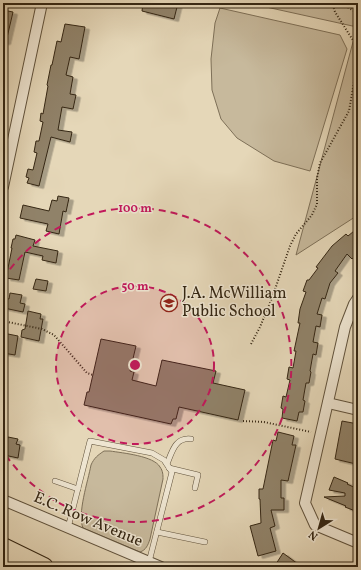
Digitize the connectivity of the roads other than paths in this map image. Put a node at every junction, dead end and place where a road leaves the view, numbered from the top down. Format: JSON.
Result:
{"nodes":[{"id":1,"x":42,"y":3,"type":"edge"},
{"id":2,"x":3,"y":187,"type":"edge"},
{"id":3,"x":358,"y":298,"type":"edge"},
{"id":4,"x":328,"y":402,"type":"junction"},
{"id":5,"x":358,"y":410,"type":"edge"},
{"id":6,"x":191,"y":439,"type":"dead end"},
{"id":7,"x":168,"y":466,"type":"junction"},
{"id":8,"x":55,"y":481,"type":"dead end"},
{"id":9,"x":195,"y":488,"type":"dead end"},
{"id":10,"x":78,"y":489,"type":"junction"},
{"id":11,"x":3,"y":500,"type":"edge"},
{"id":12,"x":68,"y":528,"type":"junction"},
{"id":13,"x":157,"y":532,"type":"junction"},
{"id":14,"x":205,"y":542,"type":"dead end"},
{"id":15,"x":358,"y":543,"type":"edge"},
{"id":16,"x":3,"y":547,"type":"edge"},
{"id":17,"x":3,"y":561,"type":"edge"},
{"id":18,"x":149,"y":562,"type":"junction"},
{"id":19,"x":17,"y":567,"type":"edge"},
{"id":20,"x":44,"y":567,"type":"edge"},
{"id":21,"x":161,"y":567,"type":"edge"}],
"edges":[{"from":1,"to":2,"type":"street"},
{"from":3,"to":4,"type":"street"},
{"from":4,"to":5,"type":"street"},
{"from":4,"to":15,"type":"street"},
{"from":6,"to":7,"type":"lane"},
{"from":7,"to":9,"type":"lane"},
{"from":7,"to":10,"type":"lane"},
{"from":7,"to":13,"type":"lane"},
{"from":8,"to":10,"type":"lane"},
{"from":10,"to":12,"type":"lane"},
{"from":11,"to":12,"type":"street","name":"E.C. Row Avenue"},
{"from":12,"to":18,"type":"street","name":"E.C. Row Avenue"},
{"from":13,"to":14,"type":"lane"},
{"from":13,"to":18,"type":"lane"},
{"from":16,"to":20,"type":"highway"},
{"from":17,"to":19,"type":"highway"},
{"from":18,"to":21,"type":"street","name":"E.C. Row Avenue"}]}
